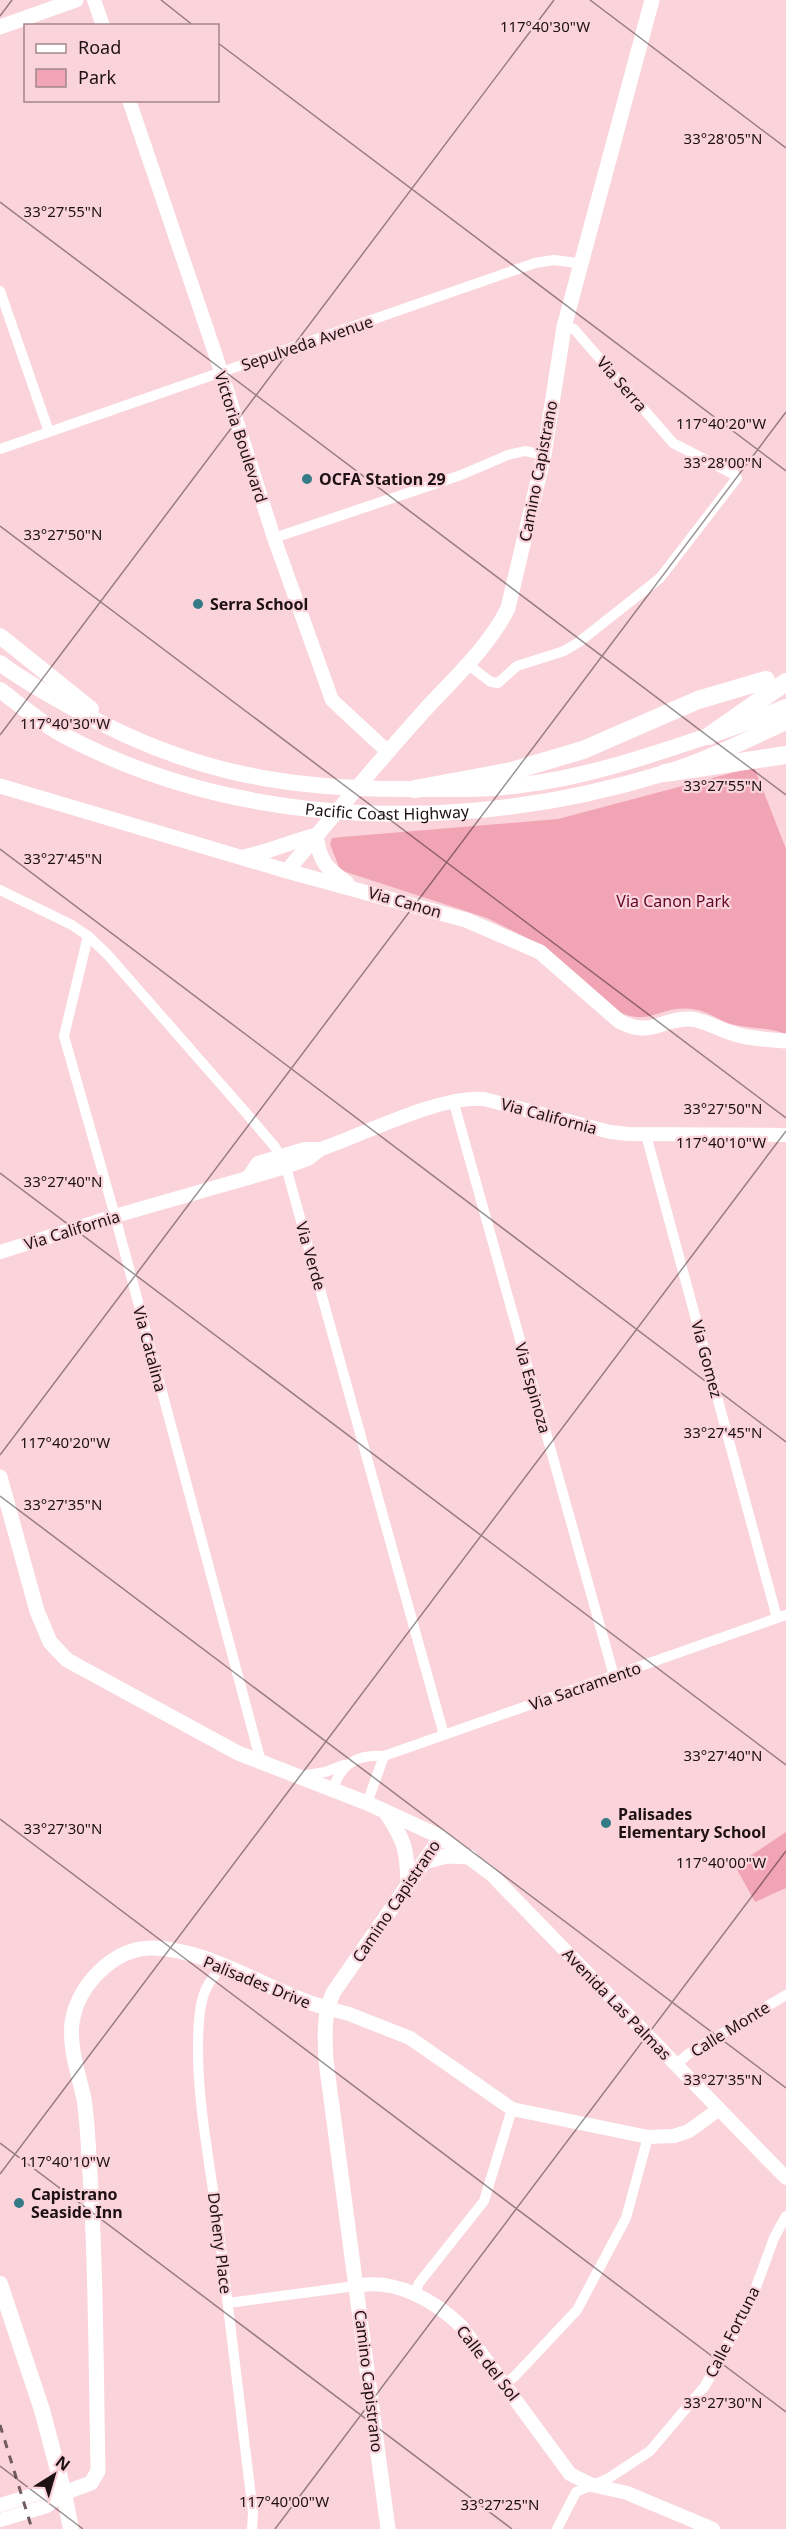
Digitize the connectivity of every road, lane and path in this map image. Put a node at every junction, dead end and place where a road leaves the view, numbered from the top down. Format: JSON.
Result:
{"nodes":[{"id":1,"x":76,"y":0,"type":"edge"},
{"id":2,"x":94,"y":0,"type":"edge"},
{"id":3,"x":652,"y":0,"type":"edge"},
{"id":4,"x":102,"y":24,"type":"edge"},
{"id":5,"x":0,"y":27,"type":"edge"},
{"id":6,"x":130,"y":102,"type":"edge"},
{"id":7,"x":583,"y":264,"type":"junction"},
{"id":8,"x":0,"y":291,"type":"edge"},
{"id":9,"x":564,"y":327,"type":"junction"},
{"id":10,"x":220,"y":373,"type":"junction"},
{"id":11,"x":49,"y":432,"type":"junction"},
{"id":12,"x":0,"y":449,"type":"edge"},
{"id":13,"x":544,"y":454,"type":"junction"},
{"id":14,"x":274,"y":538,"type":"junction"},
{"id":15,"x":0,"y":636,"type":"edge"},
{"id":16,"x":0,"y":663,"type":"edge"},
{"id":17,"x":467,"y":664,"type":"junction"},
{"id":18,"x":766,"y":680,"type":"dead end"},
{"id":19,"x":786,"y":682,"type":"edge"},
{"id":20,"x":0,"y":690,"type":"edge"},
{"id":21,"x":0,"y":697,"type":"edge"},
{"id":22,"x":786,"y":706,"type":"edge"},
{"id":23,"x":786,"y":722,"type":"edge"},
{"id":24,"x":61,"y":734,"type":"junction"},
{"id":25,"x":122,"y":735,"type":"junction"},
{"id":26,"x":709,"y":736,"type":"junction"},
{"id":27,"x":388,"y":752,"type":"junction"},
{"id":28,"x":786,"y":755,"type":"edge"},
{"id":29,"x":665,"y":773,"type":"junction"},
{"id":30,"x":0,"y":786,"type":"edge"},
{"id":31,"x":415,"y":789,"type":"junction"},
{"id":32,"x":316,"y":835,"type":"junction"},
{"id":33,"x":241,"y":857,"type":"junction"},
{"id":34,"x":287,"y":871,"type":"junction"},
{"id":35,"x":354,"y":888,"type":"junction"},
{"id":36,"x":0,"y":890,"type":"edge"},
{"id":37,"x":88,"y":936,"type":"junction"},
{"id":38,"x":786,"y":1041,"type":"edge"},
{"id":39,"x":453,"y":1100,"type":"junction"},
{"id":40,"x":646,"y":1135,"type":"junction"},
{"id":41,"x":786,"y":1135,"type":"edge"},
{"id":42,"x":283,"y":1161,"type":"junction"},
{"id":43,"x":115,"y":1216,"type":"junction"},
{"id":44,"x":0,"y":1252,"type":"edge"},
{"id":45,"x":0,"y":1477,"type":"edge"},
{"id":46,"x":781,"y":1617,"type":"edge"},
{"id":47,"x":614,"y":1676,"type":"junction"},
{"id":48,"x":444,"y":1735,"type":"junction"},
{"id":49,"x":384,"y":1756,"type":"junction"},
{"id":50,"x":261,"y":1762,"type":"junction"},
{"id":51,"x":344,"y":1765,"type":"junction"},
{"id":52,"x":299,"y":1777,"type":"junction"},
{"id":53,"x":333,"y":1790,"type":"junction"},
{"id":54,"x":367,"y":1803,"type":"junction"},
{"id":55,"x":385,"y":1811,"type":"junction"},
{"id":56,"x":441,"y":1837,"type":"junction"},
{"id":57,"x":470,"y":1857,"type":"junction"},
{"id":58,"x":424,"y":1862,"type":"junction"},
{"id":59,"x":408,"y":1885,"type":"junction"},
{"id":60,"x":224,"y":1965,"type":"junction"},
{"id":61,"x":786,"y":1995,"type":"edge"},
{"id":62,"x":327,"y":2008,"type":"junction"},
{"id":63,"x":676,"y":2065,"type":"junction"},
{"id":64,"x":512,"y":2109,"type":"junction"},
{"id":65,"x":719,"y":2109,"type":"junction"},
{"id":66,"x":648,"y":2137,"type":"junction"},
{"id":67,"x":786,"y":2178,"type":"edge"},
{"id":68,"x":786,"y":2216,"type":"edge"},
{"id":69,"x":0,"y":2284,"type":"edge"},
{"id":70,"x":356,"y":2286,"type":"junction"},
{"id":71,"x":415,"y":2294,"type":"junction"},
{"id":72,"x":228,"y":2303,"type":"junction"},
{"id":73,"x":506,"y":2384,"type":"junction"},
{"id":74,"x":592,"y":2485,"type":"junction"},
{"id":75,"x":64,"y":2493,"type":"junction"},
{"id":76,"x":0,"y":2505,"type":"edge"},
{"id":77,"x":0,"y":2520,"type":"edge"},
{"id":78,"x":70,"y":2529,"type":"edge"},
{"id":79,"x":252,"y":2529,"type":"edge"},
{"id":80,"x":388,"y":2529,"type":"edge"},
{"id":81,"x":557,"y":2529,"type":"edge"},
{"id":82,"x":713,"y":2529,"type":"edge"}],
"edges":[{"from":1,"to":5,"type":"main road"},
{"from":2,"to":4,"type":"street"},
{"from":3,"to":7,"type":"main road","name":"Camino Capistrano"},
{"from":6,"to":10,"type":"street","name":"Victoria Boulevard"},
{"from":7,"to":9,"type":"main road","name":"Camino Capistrano"},
{"from":7,"to":10,"type":"street","name":"Sepulveda Avenue"},
{"from":8,"to":11,"type":"street"},
{"from":9,"to":13,"type":"main road","name":"Camino Capistrano"},
{"from":9,"to":17,"type":"street","name":"Via Serra"},
{"from":10,"to":11,"type":"street","name":"Sepulveda Avenue"},
{"from":10,"to":14,"type":"street","name":"Victoria Boulevard"},
{"from":11,"to":12,"type":"street","name":"Sepulveda Avenue"},
{"from":13,"to":14,"type":"street"},
{"from":13,"to":17,"type":"main road","name":"Camino Capistrano"},
{"from":14,"to":27,"type":"street","name":"Victoria Boulevard"},
{"from":15,"to":25,"type":"main road"},
{"from":16,"to":25,"type":"main road","name":"Pacific Coast Highway"},
{"from":17,"to":27,"type":"main road","name":"Camino Capistrano"},
{"from":18,"to":31,"type":"highway"},
{"from":19,"to":26,"type":"highway"},
{"from":20,"to":24,"type":"main road","name":"Pacific Coast Highway"},
{"from":21,"to":24,"type":"main road"},
{"from":22,"to":26,"type":"main road","name":"Pacific Coast Highway"},
{"from":23,"to":29,"type":"main road","name":"Pacific Coast Highway"},
{"from":24,"to":29,"type":"main road","name":"Pacific Coast Highway"},
{"from":25,"to":31,"type":"main road","name":"Pacific Coast Highway"},
{"from":26,"to":31,"type":"main road","name":"Pacific Coast Highway"},
{"from":27,"to":32,"type":"main road","name":"Camino Capistrano"},
{"from":28,"to":29,"type":"highway"},
{"from":30,"to":33,"type":"main road","name":"Via Canon"},
{"from":32,"to":33,"type":"main road"},
{"from":32,"to":34,"type":"main road","name":"Camino Capistrano"},
{"from":32,"to":35,"type":"main road"},
{"from":33,"to":34,"type":"main road","name":"Via Canon"},
{"from":34,"to":35,"type":"main road","name":"Via Canon"},
{"from":35,"to":38,"type":"main road","name":"Via Canon"},
{"from":36,"to":37,"type":"street","name":"Via Verde"},
{"from":37,"to":42,"type":"street","name":"Via Verde"},
{"from":37,"to":43,"type":"street","name":"Via Catalina"},
{"from":39,"to":40,"type":"street","name":"Via California"},
{"from":39,"to":42,"type":"street","name":"Via California"},
{"from":39,"to":47,"type":"street","name":"Via Espinoza"},
{"from":40,"to":41,"type":"street","name":"Via California"},
{"from":40,"to":46,"type":"street","name":"Via Gomez"},
{"from":42,"to":43,"type":"street","name":"Via California"},
{"from":42,"to":48,"type":"street","name":"Via Verde"},
{"from":43,"to":44,"type":"street","name":"Via California"},
{"from":43,"to":50,"type":"street","name":"Via Catalina"},
{"from":45,"to":50,"type":"main road","name":"Camino Capistrano"},
{"from":46,"to":47,"type":"street","name":"Via Sacramento"},
{"from":47,"to":48,"type":"street","name":"Via Sacramento"},
{"from":48,"to":49,"type":"street","name":"Via Sacramento"},
{"from":49,"to":51,"type":"street","name":"Via Sacramento"},
{"from":49,"to":54,"type":"street"},
{"from":50,"to":52,"type":"main road","name":"Camino Capistrano"},
{"from":51,"to":52,"type":"street","name":"Via Sacramento"},
{"from":51,"to":53,"type":"street"},
{"from":52,"to":53,"type":"main road","name":"Camino Capistrano"},
{"from":53,"to":54,"type":"main road","name":"Camino Capistrano"},
{"from":54,"to":55,"type":"main road","name":"Camino Capistrano"},
{"from":55,"to":56,"type":"main road","name":"Camino Capistrano"},
{"from":55,"to":59,"type":"main road"},
{"from":56,"to":57,"type":"street","name":"Avenida Las Palmas"},
{"from":56,"to":58,"type":"main road","name":"Camino Capistrano"},
{"from":57,"to":58,"type":"main road"},
{"from":57,"to":63,"type":"street","name":"Avenida Las Palmas"},
{"from":58,"to":59,"type":"main road","name":"Camino Capistrano"},
{"from":59,"to":62,"type":"main road","name":"Camino Capistrano"},
{"from":60,"to":62,"type":"main road","name":"Palisades Drive"},
{"from":60,"to":72,"type":"street","name":"Doheny Place"},
{"from":60,"to":75,"type":"main road","name":"Palisades Drive"},
{"from":61,"to":63,"type":"street","name":"Calle Monte"},
{"from":62,"to":64,"type":"street","name":"Palisades Drive"},
{"from":62,"to":70,"type":"main road","name":"Camino Capistrano"},
{"from":63,"to":65,"type":"street","name":"Avenida Las Palmas"},
{"from":64,"to":66,"type":"street","name":"Palisades Drive"},
{"from":64,"to":71,"type":"street"},
{"from":65,"to":66,"type":"street","name":"Palisades Drive"},
{"from":65,"to":67,"type":"street","name":"Avenida Las Palmas"},
{"from":66,"to":73,"type":"street"},
{"from":68,"to":74,"type":"street","name":"Calle Fortuna"},
{"from":69,"to":75,"type":"main road"},
{"from":70,"to":71,"type":"street","name":"Calle del Sol"},
{"from":70,"to":72,"type":"street","name":"Calle del Sol"},
{"from":70,"to":80,"type":"main road","name":"Camino Capistrano"},
{"from":71,"to":73,"type":"street","name":"Calle del Sol"},
{"from":72,"to":79,"type":"street","name":"Doheny Place"},
{"from":73,"to":74,"type":"street","name":"Calle del Sol"},
{"from":74,"to":81,"type":"street","name":"Calle Fortuna"},
{"from":74,"to":82,"type":"street","name":"Calle del Sol"},
{"from":75,"to":76,"type":"street"},
{"from":75,"to":77,"type":"street"},
{"from":75,"to":78,"type":"main road"}]}
